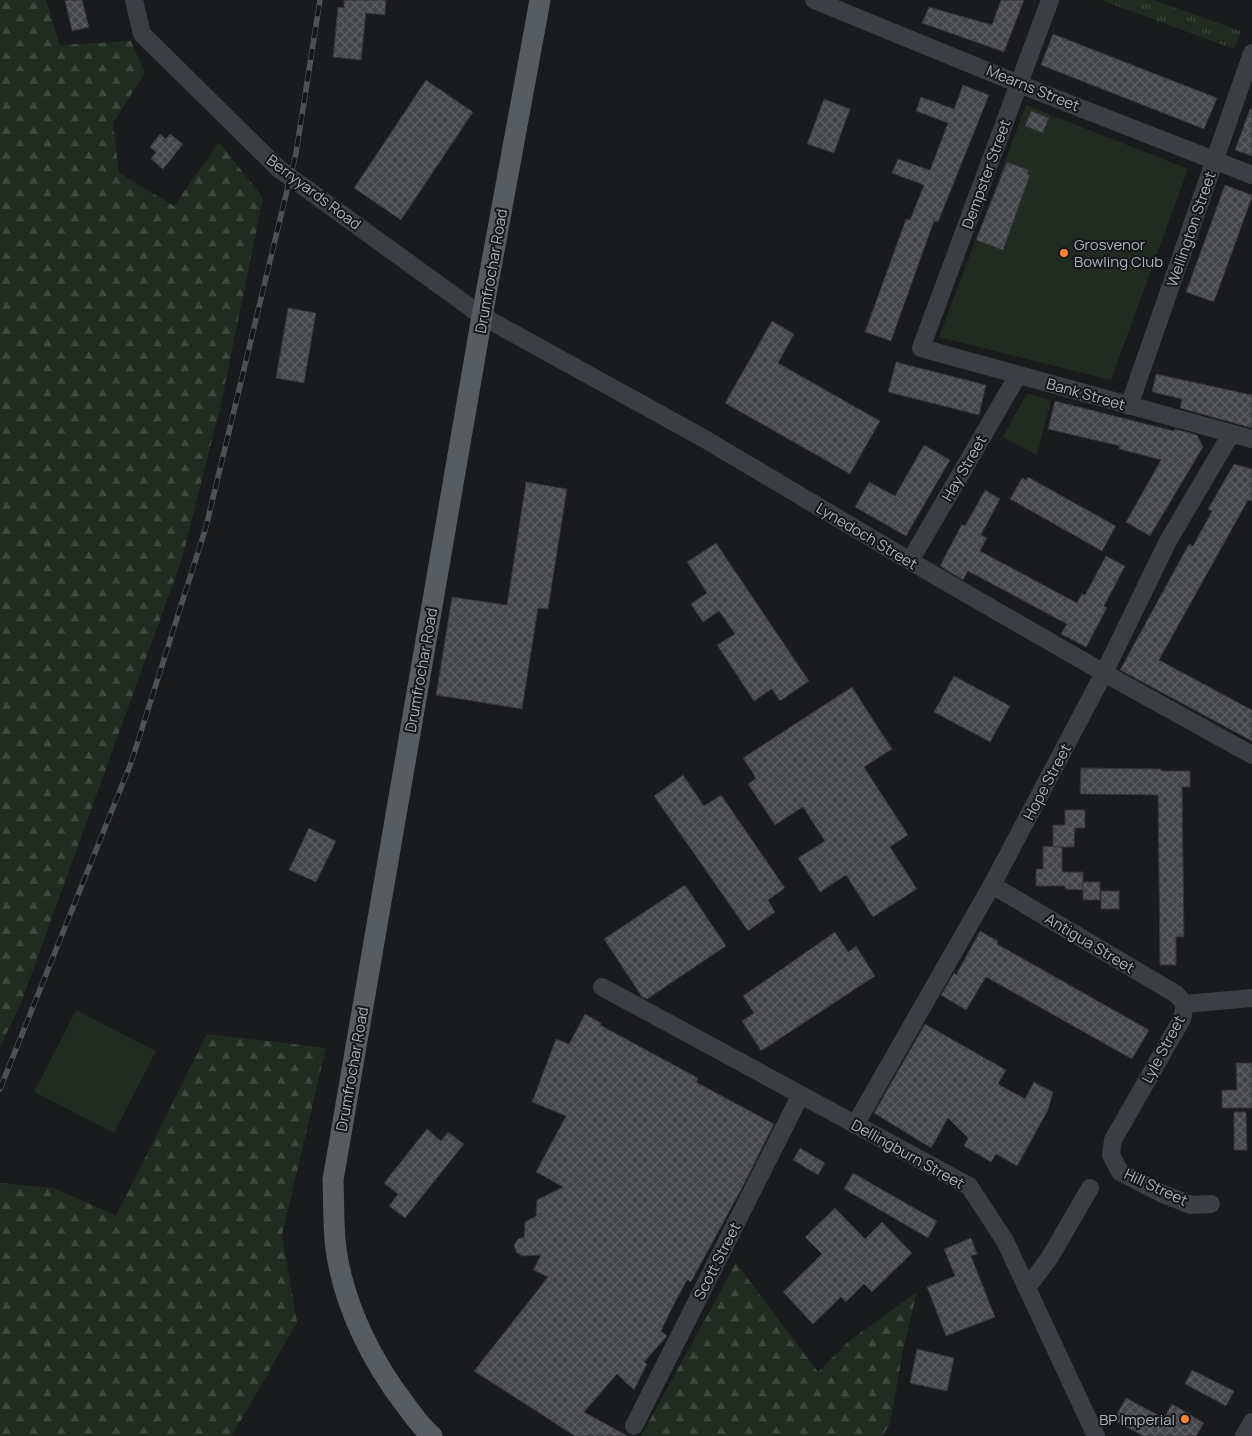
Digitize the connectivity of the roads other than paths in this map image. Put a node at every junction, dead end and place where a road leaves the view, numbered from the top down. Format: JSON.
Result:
{"nodes":[{"id":1,"x":134,"y":0,"type":"edge"},
{"id":2,"x":540,"y":0,"type":"edge"},
{"id":3,"x":1050,"y":0,"type":"edge"},
{"id":4,"x":818,"y":2,"type":"edge"},
{"id":5,"x":1252,"y":53,"type":"edge"},
{"id":6,"x":1019,"y":84,"type":"junction"},
{"id":7,"x":1215,"y":159,"type":"junction"},
{"id":8,"x":1252,"y":175,"type":"edge"},
{"id":9,"x":482,"y":316,"type":"junction"},
{"id":10,"x":921,"y":348,"type":"joint"},
{"id":11,"x":1018,"y":375,"type":"junction"},
{"id":12,"x":1130,"y":406,"type":"junction"},
{"id":13,"x":1231,"y":434,"type":"junction"},
{"id":14,"x":1252,"y":439,"type":"edge"},
{"id":15,"x":910,"y":561,"type":"junction"},
{"id":16,"x":1104,"y":673,"type":"junction"},
{"id":17,"x":1252,"y":755,"type":"edge"},
{"id":18,"x":992,"y":885,"type":"junction"},
{"id":19,"x":602,"y":987,"type":"dead end"},
{"id":20,"x":1252,"y":998,"type":"edge"},
{"id":21,"x":1185,"y":1004,"type":"junction"},
{"id":22,"x":800,"y":1096,"type":"junction"},
{"id":23,"x":855,"y":1125,"type":"junction"},
{"id":24,"x":1111,"y":1154,"type":"joint"},
{"id":25,"x":1090,"y":1188,"type":"dead end"},
{"id":26,"x":1211,"y":1204,"type":"dead end"},
{"id":27,"x":1027,"y":1288,"type":"junction"},
{"id":28,"x":1252,"y":1422,"type":"edge"},
{"id":29,"x":634,"y":1426,"type":"dead end"},
{"id":30,"x":432,"y":1436,"type":"edge"},
{"id":31,"x":1096,"y":1436,"type":"edge"},
{"id":32,"x":1244,"y":1436,"type":"edge"}],
"edges":[{"from":1,"to":9,"type":"street","name":"Berryyards Road"},
{"from":2,"to":9,"type":"main road","name":"Drumfrochar Road"},
{"from":3,"to":6,"type":"street","name":"Dempster Street"},
{"from":4,"to":6,"type":"street","name":"Mearns Street"},
{"from":5,"to":7,"type":"street","name":"Wellington Street"},
{"from":6,"to":7,"type":"street","name":"Mearns Street"},
{"from":6,"to":10,"type":"street","name":"Dempster Street"},
{"from":7,"to":8,"type":"street","name":"Mearns Street"},
{"from":7,"to":12,"type":"street","name":"Wellington Street"},
{"from":9,"to":15,"type":"street","name":"Lynedoch Street"},
{"from":9,"to":30,"type":"main road","name":"Drumfrochar Road"},
{"from":10,"to":11,"type":"street","name":"Bank Street"},
{"from":11,"to":12,"type":"street","name":"Bank Street"},
{"from":11,"to":15,"type":"street","name":"Hay Street"},
{"from":12,"to":13,"type":"street","name":"Bank Street"},
{"from":13,"to":14,"type":"street","name":"Bank Street"},
{"from":13,"to":16,"type":"street","name":"Hope Street"},
{"from":15,"to":16,"type":"street","name":"Lynedoch Street"},
{"from":16,"to":17,"type":"street","name":"Lynedoch Street"},
{"from":16,"to":18,"type":"street","name":"Hope Street"},
{"from":18,"to":21,"type":"street","name":"Antigua Street"},
{"from":18,"to":23,"type":"street","name":"Hope Street"},
{"from":19,"to":22,"type":"street","name":"Dellingburn Street"},
{"from":20,"to":21,"type":"street","name":"Lyle Street"},
{"from":21,"to":24,"type":"street","name":"Lyle Street"},
{"from":22,"to":23,"type":"street","name":"Dellingburn Street"},
{"from":22,"to":29,"type":"street","name":"Scott Street"},
{"from":23,"to":27,"type":"street","name":"Dellingburn Street"},
{"from":24,"to":26,"type":"street","name":"Hill Street"},
{"from":25,"to":27,"type":"street"},
{"from":27,"to":31,"type":"street","name":"Dellingburn Street"},
{"from":28,"to":32,"type":"street"}]}
